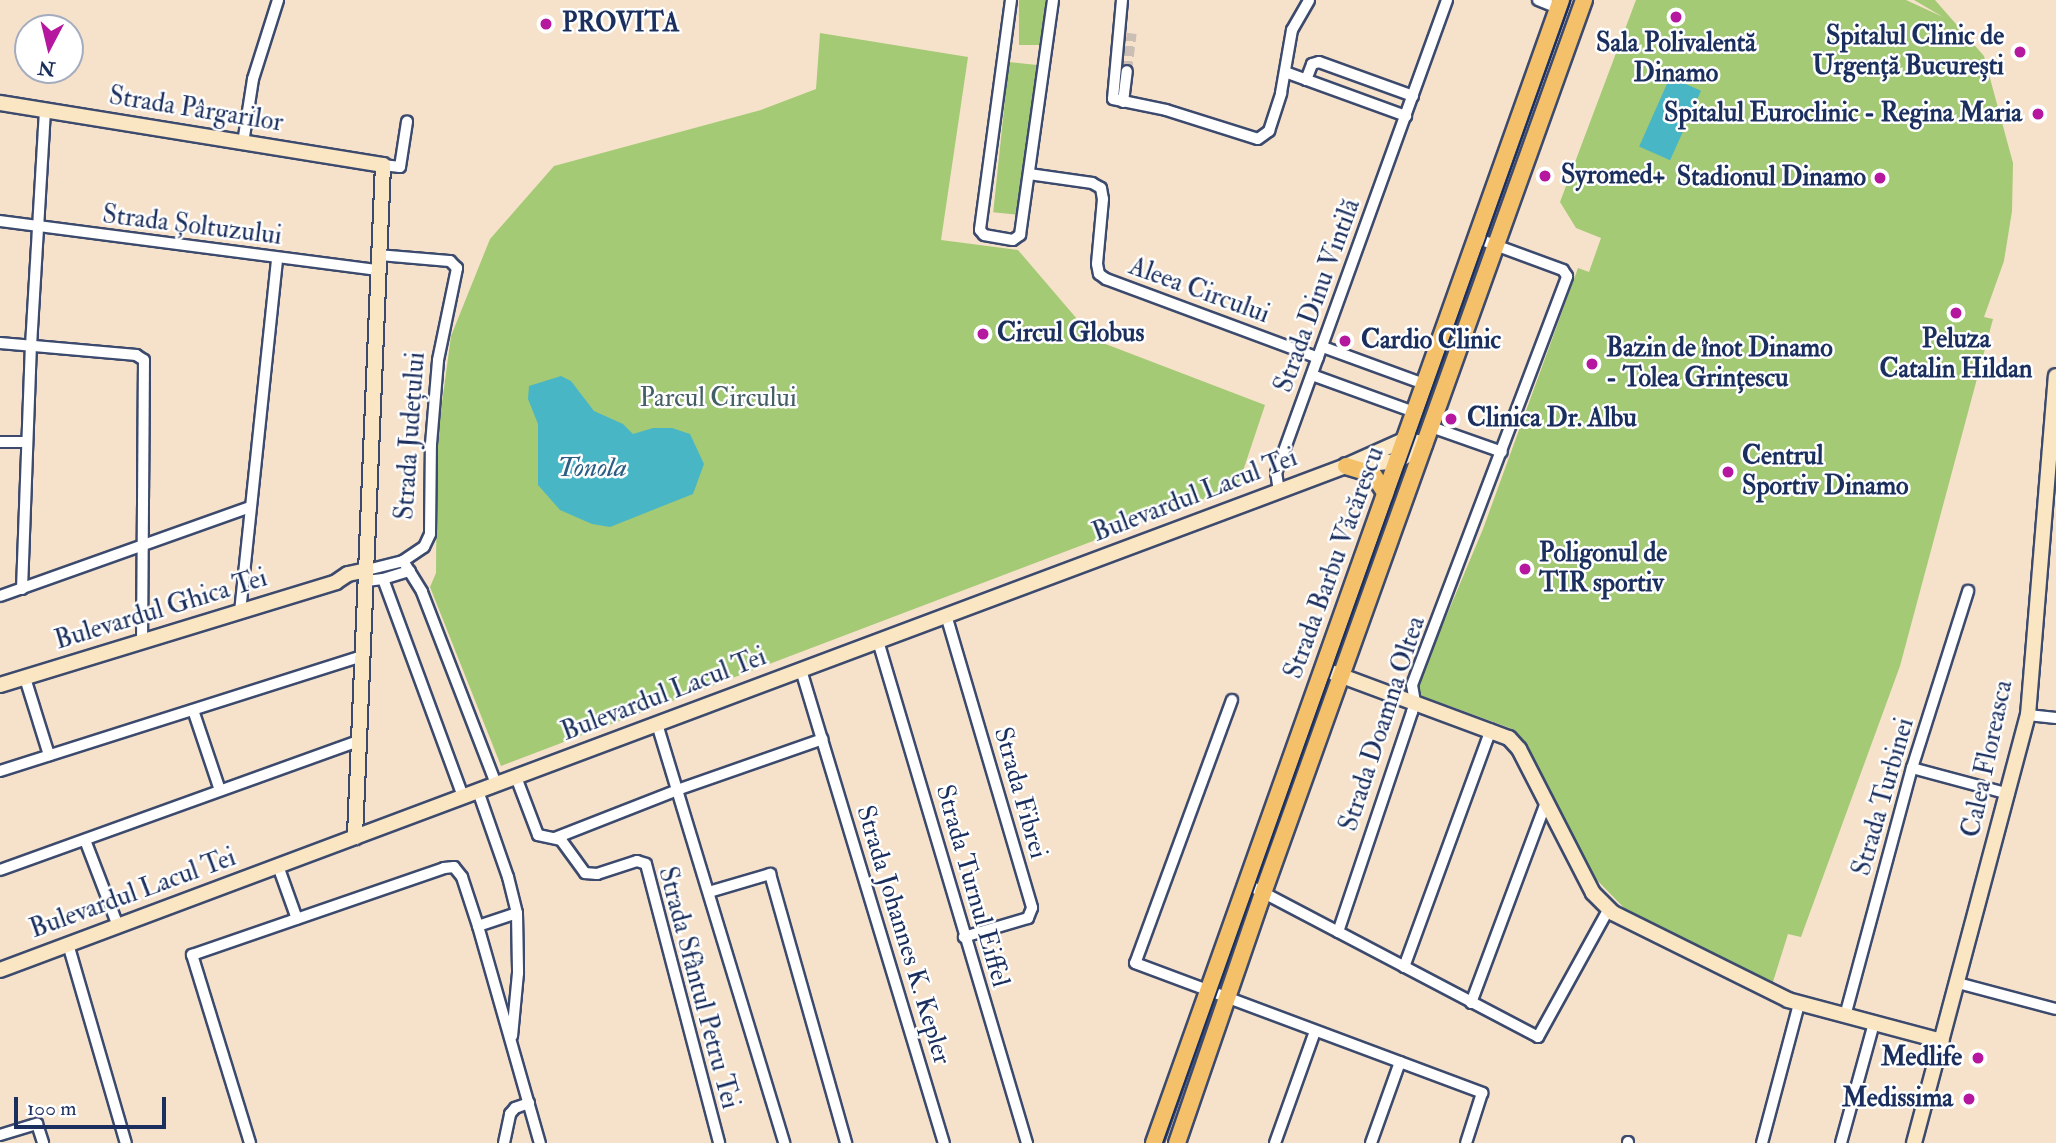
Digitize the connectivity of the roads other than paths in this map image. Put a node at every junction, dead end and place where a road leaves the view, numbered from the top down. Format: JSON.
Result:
{"nodes":[{"id":1,"x":278,"y":0,"type":"edge"},
{"id":2,"x":1011,"y":0,"type":"edge"},
{"id":3,"x":1053,"y":0,"type":"edge"},
{"id":4,"x":1122,"y":0,"type":"edge"},
{"id":5,"x":1309,"y":0,"type":"edge"},
{"id":6,"x":1447,"y":0,"type":"edge"},
{"id":7,"x":1538,"y":0,"type":"edge"},
{"id":8,"x":1584,"y":0,"type":"edge"},
{"id":9,"x":1560,"y":4,"type":"edge"},
{"id":10,"x":1127,"y":71,"type":"tunnel mouth"},
{"id":11,"x":1285,"y":72,"type":"junction"},
{"id":12,"x":1306,"y":80,"type":"junction"},
{"id":13,"x":1413,"y":96,"type":"junction"},
{"id":14,"x":1123,"y":102,"type":"junction"},
{"id":15,"x":0,"y":103,"type":"edge"},
{"id":16,"x":44,"y":110,"type":"junction"},
{"id":17,"x":1406,"y":116,"type":"junction"},
{"id":18,"x":407,"y":122,"type":"dead end"},
{"id":19,"x":243,"y":143,"type":"junction"},
{"id":20,"x":383,"y":165,"type":"junction"},
{"id":21,"x":1029,"y":174,"type":"junction"},
{"id":22,"x":0,"y":220,"type":"edge"},
{"id":23,"x":37,"y":226,"type":"junction"},
{"id":24,"x":1476,"y":238,"type":"junction"},
{"id":25,"x":1496,"y":245,"type":"junction"},
{"id":26,"x":277,"y":258,"type":"junction"},
{"id":27,"x":379,"y":262,"type":"junction"},
{"id":28,"x":0,"y":342,"type":"edge"},
{"id":29,"x":31,"y":346,"type":"junction"},
{"id":30,"x":1322,"y":347,"type":"junction"},
{"id":31,"x":1318,"y":358,"type":"junction"},
{"id":32,"x":1312,"y":375,"type":"junction"},
{"id":33,"x":2056,"y":376,"type":"edge"},
{"id":34,"x":1424,"y":384,"type":"junction"},
{"id":35,"x":1414,"y":412,"type":"junction"},
{"id":36,"x":1431,"y":427,"type":"junction"},
{"id":37,"x":1406,"y":439,"type":"junction"},
{"id":38,"x":0,"y":442,"type":"edge"},
{"id":39,"x":26,"y":442,"type":"junction"},
{"id":40,"x":1425,"y":444,"type":"junction"},
{"id":41,"x":1502,"y":452,"type":"junction"},
{"id":42,"x":1398,"y":461,"type":"junction"},
{"id":43,"x":1346,"y":466,"type":"junction"},
{"id":44,"x":1279,"y":491,"type":"junction"},
{"id":45,"x":1386,"y":494,"type":"junction"},
{"id":46,"x":250,"y":508,"type":"junction"},
{"id":47,"x":141,"y":547,"type":"junction"},
{"id":48,"x":403,"y":561,"type":"junction"},
{"id":49,"x":410,"y":571,"type":"junction"},
{"id":50,"x":366,"y":576,"type":"junction"},
{"id":51,"x":383,"y":579,"type":"junction"},
{"id":52,"x":22,"y":589,"type":"junction"},
{"id":53,"x":1968,"y":591,"type":"dead end"},
{"id":54,"x":0,"y":596,"type":"edge"},
{"id":55,"x":240,"y":612,"type":"junction"},
{"id":56,"x":946,"y":615,"type":"junction"},
{"id":57,"x":878,"y":641,"type":"junction"},
{"id":58,"x":142,"y":642,"type":"junction"},
{"id":59,"x":362,"y":656,"type":"junction"},
{"id":60,"x":1323,"y":669,"type":"junction"},
{"id":61,"x":801,"y":670,"type":"junction"},
{"id":62,"x":1342,"y":676,"type":"junction"},
{"id":63,"x":25,"y":678,"type":"junction"},
{"id":64,"x":0,"y":685,"type":"edge"},
{"id":65,"x":1232,"y":700,"type":"dead end"},
{"id":66,"x":1415,"y":702,"type":"junction"},
{"id":67,"x":193,"y":710,"type":"junction"},
{"id":68,"x":2028,"y":715,"type":"junction"},
{"id":69,"x":2056,"y":718,"type":"edge"},
{"id":70,"x":657,"y":723,"type":"junction"},
{"id":71,"x":1491,"y":729,"type":"junction"},
{"id":72,"x":823,"y":739,"type":"junction"},
{"id":73,"x":359,"y":741,"type":"junction"},
{"id":74,"x":49,"y":755,"type":"junction"},
{"id":75,"x":1912,"y":768,"type":"junction"},
{"id":76,"x":0,"y":771,"type":"edge"},
{"id":77,"x":516,"y":777,"type":"junction"},
{"id":78,"x":496,"y":784,"type":"junction"},
{"id":79,"x":680,"y":789,"type":"junction"},
{"id":80,"x":220,"y":790,"type":"junction"},
{"id":81,"x":478,"y":791,"type":"junction"},
{"id":82,"x":2009,"y":793,"type":"junction"},
{"id":83,"x":463,"y":796,"type":"junction"},
{"id":84,"x":1547,"y":800,"type":"junction"},
{"id":85,"x":355,"y":837,"type":"junction"},
{"id":86,"x":555,"y":838,"type":"junction"},
{"id":87,"x":85,"y":840,"type":"junction"},
{"id":88,"x":278,"y":866,"type":"junction"},
{"id":89,"x":0,"y":870,"type":"edge"},
{"id":90,"x":1245,"y":883,"type":"junction"},
{"id":91,"x":709,"y":892,"type":"junction"},
{"id":92,"x":1263,"y":893,"type":"junction"},
{"id":93,"x":1608,"y":910,"type":"junction"},
{"id":94,"x":517,"y":913,"type":"junction"},
{"id":95,"x":297,"y":919,"type":"junction"},
{"id":96,"x":118,"y":926,"type":"junction"},
{"id":97,"x":478,"y":926,"type":"junction"},
{"id":98,"x":1338,"y":932,"type":"junction"},
{"id":99,"x":964,"y":937,"type":"junction"},
{"id":100,"x":68,"y":944,"type":"junction"},
{"id":101,"x":1404,"y":967,"type":"junction"},
{"id":102,"x":0,"y":970,"type":"edge"},
{"id":103,"x":1958,"y":983,"type":"junction"},
{"id":104,"x":1208,"y":990,"type":"junction"},
{"id":105,"x":1227,"y":998,"type":"junction"},
{"id":106,"x":1471,"y":1003,"type":"junction"},
{"id":107,"x":1799,"y":1004,"type":"junction"},
{"id":108,"x":2056,"y":1009,"type":"edge"},
{"id":109,"x":1845,"y":1016,"type":"junction"},
{"id":110,"x":1874,"y":1023,"type":"junction"},
{"id":111,"x":1315,"y":1031,"type":"junction"},
{"id":112,"x":511,"y":1040,"type":"junction"},
{"id":113,"x":1942,"y":1041,"type":"junction"},
{"id":114,"x":1400,"y":1062,"type":"junction"},
{"id":115,"x":529,"y":1103,"type":"junction"},
{"id":116,"x":0,"y":1135,"type":"edge"},
{"id":117,"x":43,"y":1143,"type":"edge"},
{"id":118,"x":127,"y":1143,"type":"edge"},
{"id":119,"x":250,"y":1143,"type":"edge"},
{"id":120,"x":504,"y":1143,"type":"edge"},
{"id":121,"x":540,"y":1143,"type":"edge"},
{"id":122,"x":719,"y":1143,"type":"edge"},
{"id":123,"x":784,"y":1143,"type":"edge"},
{"id":124,"x":846,"y":1143,"type":"edge"},
{"id":125,"x":944,"y":1143,"type":"edge"},
{"id":126,"x":1027,"y":1143,"type":"edge"},
{"id":127,"x":1154,"y":1143,"type":"edge"},
{"id":128,"x":1177,"y":1143,"type":"edge"},
{"id":129,"x":1275,"y":1143,"type":"edge"},
{"id":130,"x":1371,"y":1143,"type":"edge"},
{"id":131,"x":1466,"y":1143,"type":"edge"},
{"id":132,"x":1762,"y":1143,"type":"edge"},
{"id":133,"x":1841,"y":1143,"type":"edge"},
{"id":134,"x":1914,"y":1143,"type":"edge"}],
"edges":[{"from":1,"to":19,"type":"street"},
{"from":2,"to":21,"type":"street"},
{"from":3,"to":21,"type":"street"},
{"from":4,"to":14,"type":"street"},
{"from":5,"to":11,"type":"street"},
{"from":6,"to":13,"type":"street","name":"Strada Dinu Vintilă"},
{"from":7,"to":9,"type":"street"},
{"from":8,"to":25,"type":"main road","name":"Strada Barbu Văcărescu"},
{"from":9,"to":24,"type":"main road","name":"Strada Barbu Văcărescu"},
{"from":10,"to":14,"type":"street"},
{"from":11,"to":12,"type":"street"},
{"from":11,"to":14,"type":"street"},
{"from":12,"to":13,"type":"street"},
{"from":12,"to":17,"type":"street"},
{"from":13,"to":17,"type":"street","name":"Strada Dinu Vintilă"},
{"from":15,"to":16,"type":"street","name":"Strada Pârgarilor"},
{"from":16,"to":19,"type":"street","name":"Strada Pârgarilor"},
{"from":16,"to":23,"type":"street"},
{"from":17,"to":30,"type":"street","name":"Strada Dinu Vintilă"},
{"from":18,"to":20,"type":"street"},
{"from":19,"to":20,"type":"street","name":"Strada Pârgarilor"},
{"from":20,"to":27,"type":"street","name":"Strada Județului"},
{"from":21,"to":31,"type":"street","name":"Aleea Circului"},
{"from":22,"to":23,"type":"street","name":"Strada Șoltuzului"},
{"from":23,"to":26,"type":"street","name":"Strada Șoltuzului"},
{"from":23,"to":29,"type":"street"},
{"from":24,"to":25,"type":"street"},
{"from":24,"to":34,"type":"main road","name":"Strada Barbu Văcărescu"},
{"from":25,"to":36,"type":"main road","name":"Strada Barbu Văcărescu"},
{"from":25,"to":41,"type":"street","name":"Strada Doamna Oltea"},
{"from":26,"to":27,"type":"street","name":"Strada Șoltuzului"},
{"from":26,"to":46,"type":"street"},
{"from":27,"to":48,"type":"street","name":"Strada Județului"},
{"from":27,"to":50,"type":"street","name":"Strada Județului"},
{"from":28,"to":29,"type":"street"},
{"from":29,"to":39,"type":"street"},
{"from":29,"to":47,"type":"street"},
{"from":30,"to":31,"type":"street","name":"Strada Dinu Vintilă"},
{"from":30,"to":34,"type":"street"},
{"from":31,"to":32,"type":"street","name":"Strada Dinu Vintilă"},
{"from":32,"to":35,"type":"street"},
{"from":32,"to":44,"type":"street","name":"Strada Dinu Vintilă"},
{"from":33,"to":68,"type":"street","name":"Calea Floreasca"},
{"from":34,"to":35,"type":"main road","name":"Strada Barbu Văcărescu"},
{"from":35,"to":37,"type":"main road","name":"Strada Barbu Văcărescu"},
{"from":36,"to":40,"type":"main road","name":"Strada Barbu Văcărescu"},
{"from":36,"to":41,"type":"street"},
{"from":37,"to":40,"type":"street"},
{"from":37,"to":42,"type":"main road","name":"Strada Barbu Văcărescu"},
{"from":37,"to":43,"type":"street","name":"Bulevardul Lacul Tei"},
{"from":38,"to":39,"type":"street"},
{"from":39,"to":52,"type":"street"},
{"from":40,"to":42,"type":"street","name":"Bulevardul Lacul Tei"},
{"from":40,"to":62,"type":"main road","name":"Strada Barbu Văcărescu"},
{"from":41,"to":66,"type":"street","name":"Strada Doamna Oltea"},
{"from":42,"to":43,"type":"street","name":"Bulevardul Lacul Tei"},
{"from":42,"to":45,"type":"main road","name":"Strada Barbu Văcărescu"},
{"from":43,"to":44,"type":"street","name":"Bulevardul Lacul Tei"},
{"from":43,"to":45,"type":"main road"},
{"from":44,"to":56,"type":"street","name":"Bulevardul Lacul Tei"},
{"from":45,"to":60,"type":"main road","name":"Strada Barbu Văcărescu"},
{"from":46,"to":47,"type":"street"},
{"from":46,"to":55,"type":"street"},
{"from":47,"to":52,"type":"street"},
{"from":47,"to":58,"type":"street"},
{"from":48,"to":49,"type":"street"},
{"from":48,"to":50,"type":"street"},
{"from":49,"to":51,"type":"street"},
{"from":49,"to":78,"type":"street"},
{"from":50,"to":51,"type":"street"},
{"from":50,"to":55,"type":"street","name":"Bulevardul Ghica Tei"},
{"from":50,"to":59,"type":"street","name":"Strada Județului"},
{"from":51,"to":83,"type":"street"},
{"from":52,"to":54,"type":"street"},
{"from":53,"to":75,"type":"street","name":"Strada Turbinei"},
{"from":55,"to":58,"type":"street","name":"Bulevardul Ghica Tei"},
{"from":56,"to":57,"type":"street","name":"Bulevardul Lacul Tei"},
{"from":56,"to":99,"type":"street","name":"Strada Fibrei"},
{"from":57,"to":61,"type":"street","name":"Bulevardul Lacul Tei"},
{"from":57,"to":99,"type":"street","name":"Strada Turnul Eiffel"},
{"from":58,"to":63,"type":"street","name":"Bulevardul Ghica Tei"},
{"from":59,"to":67,"type":"street"},
{"from":59,"to":73,"type":"street","name":"Strada Județului"},
{"from":60,"to":62,"type":"street"},
{"from":60,"to":90,"type":"main road","name":"Strada Barbu Văcărescu"},
{"from":61,"to":70,"type":"street","name":"Bulevardul Lacul Tei"},
{"from":61,"to":72,"type":"street","name":"Strada Johannes K. Kepler"},
{"from":62,"to":66,"type":"street"},
{"from":62,"to":92,"type":"main road","name":"Strada Barbu Văcărescu"},
{"from":63,"to":64,"type":"street","name":"Bulevardul Ghica Tei"},
{"from":63,"to":74,"type":"street"},
{"from":65,"to":104,"type":"street"},
{"from":66,"to":71,"type":"street"},
{"from":66,"to":98,"type":"street","name":"Strada Doamna Oltea"},
{"from":67,"to":74,"type":"street"},
{"from":67,"to":80,"type":"street"},
{"from":68,"to":69,"type":"street"},
{"from":68,"to":82,"type":"street","name":"Calea Floreasca"},
{"from":70,"to":77,"type":"street","name":"Bulevardul Lacul Tei"},
{"from":70,"to":79,"type":"street"},
{"from":71,"to":84,"type":"street"},
{"from":71,"to":101,"type":"street"},
{"from":72,"to":79,"type":"street"},
{"from":72,"to":125,"type":"street","name":"Strada Johannes K. Kepler"},
{"from":73,"to":80,"type":"street"},
{"from":73,"to":85,"type":"street","name":"Strada Județului"},
{"from":74,"to":76,"type":"street"},
{"from":75,"to":82,"type":"street"},
{"from":75,"to":109,"type":"street","name":"Strada Turbinei"},
{"from":77,"to":78,"type":"street","name":"Bulevardul Lacul Tei"},
{"from":77,"to":86,"type":"street","name":"Strada Sfântul Petru Tei"},
{"from":78,"to":81,"type":"street","name":"Bulevardul Lacul Tei"},
{"from":79,"to":86,"type":"street"},
{"from":79,"to":91,"type":"street"},
{"from":80,"to":87,"type":"street"},
{"from":81,"to":83,"type":"street","name":"Bulevardul Lacul Tei"},
{"from":81,"to":94,"type":"street"},
{"from":82,"to":103,"type":"street","name":"Calea Floreasca"},
{"from":83,"to":85,"type":"street","name":"Bulevardul Lacul Tei"},
{"from":84,"to":93,"type":"street"},
{"from":84,"to":106,"type":"street"},
{"from":85,"to":88,"type":"street","name":"Bulevardul Lacul Tei"},
{"from":86,"to":122,"type":"street","name":"Strada Sfântul Petru Tei"},
{"from":87,"to":89,"type":"street"},
{"from":87,"to":96,"type":"street"},
{"from":88,"to":95,"type":"street"},
{"from":88,"to":96,"type":"street","name":"Bulevardul Lacul Tei"},
{"from":90,"to":92,"type":"street"},
{"from":90,"to":104,"type":"main road","name":"Strada Barbu Văcărescu"},
{"from":91,"to":123,"type":"street"},
{"from":91,"to":124,"type":"street"},
{"from":92,"to":98,"type":"street"},
{"from":92,"to":105,"type":"main road","name":"Strada Barbu Văcărescu"},
{"from":93,"to":106,"type":"street"},
{"from":93,"to":107,"type":"street"},
{"from":94,"to":97,"type":"street"},
{"from":94,"to":112,"type":"street"},
{"from":95,"to":97,"type":"street"},
{"from":95,"to":119,"type":"street"},
{"from":96,"to":100,"type":"street","name":"Bulevardul Lacul Tei"},
{"from":97,"to":112,"type":"street"},
{"from":98,"to":101,"type":"street"},
{"from":99,"to":126,"type":"street","name":"Strada Turnul Eiffel"},
{"from":100,"to":102,"type":"street","name":"Bulevardul Lacul Tei"},
{"from":100,"to":118,"type":"street"},
{"from":101,"to":106,"type":"street"},
{"from":103,"to":108,"type":"street"},
{"from":103,"to":113,"type":"street","name":"Calea Floreasca"},
{"from":104,"to":105,"type":"street"},
{"from":104,"to":127,"type":"main road","name":"Strada Barbu Văcărescu"},
{"from":105,"to":111,"type":"street"},
{"from":105,"to":128,"type":"main road","name":"Strada Barbu Văcărescu"},
{"from":107,"to":109,"type":"street"},
{"from":107,"to":132,"type":"street"},
{"from":109,"to":110,"type":"street"},
{"from":110,"to":113,"type":"street"},
{"from":110,"to":133,"type":"street"},
{"from":111,"to":114,"type":"street"},
{"from":111,"to":129,"type":"street"},
{"from":112,"to":115,"type":"street"},
{"from":113,"to":134,"type":"street","name":"Calea Floreasca"},
{"from":114,"to":130,"type":"street"},
{"from":114,"to":131,"type":"street"},
{"from":115,"to":120,"type":"street"},
{"from":115,"to":121,"type":"street"},
{"from":116,"to":117,"type":"street"}]}
